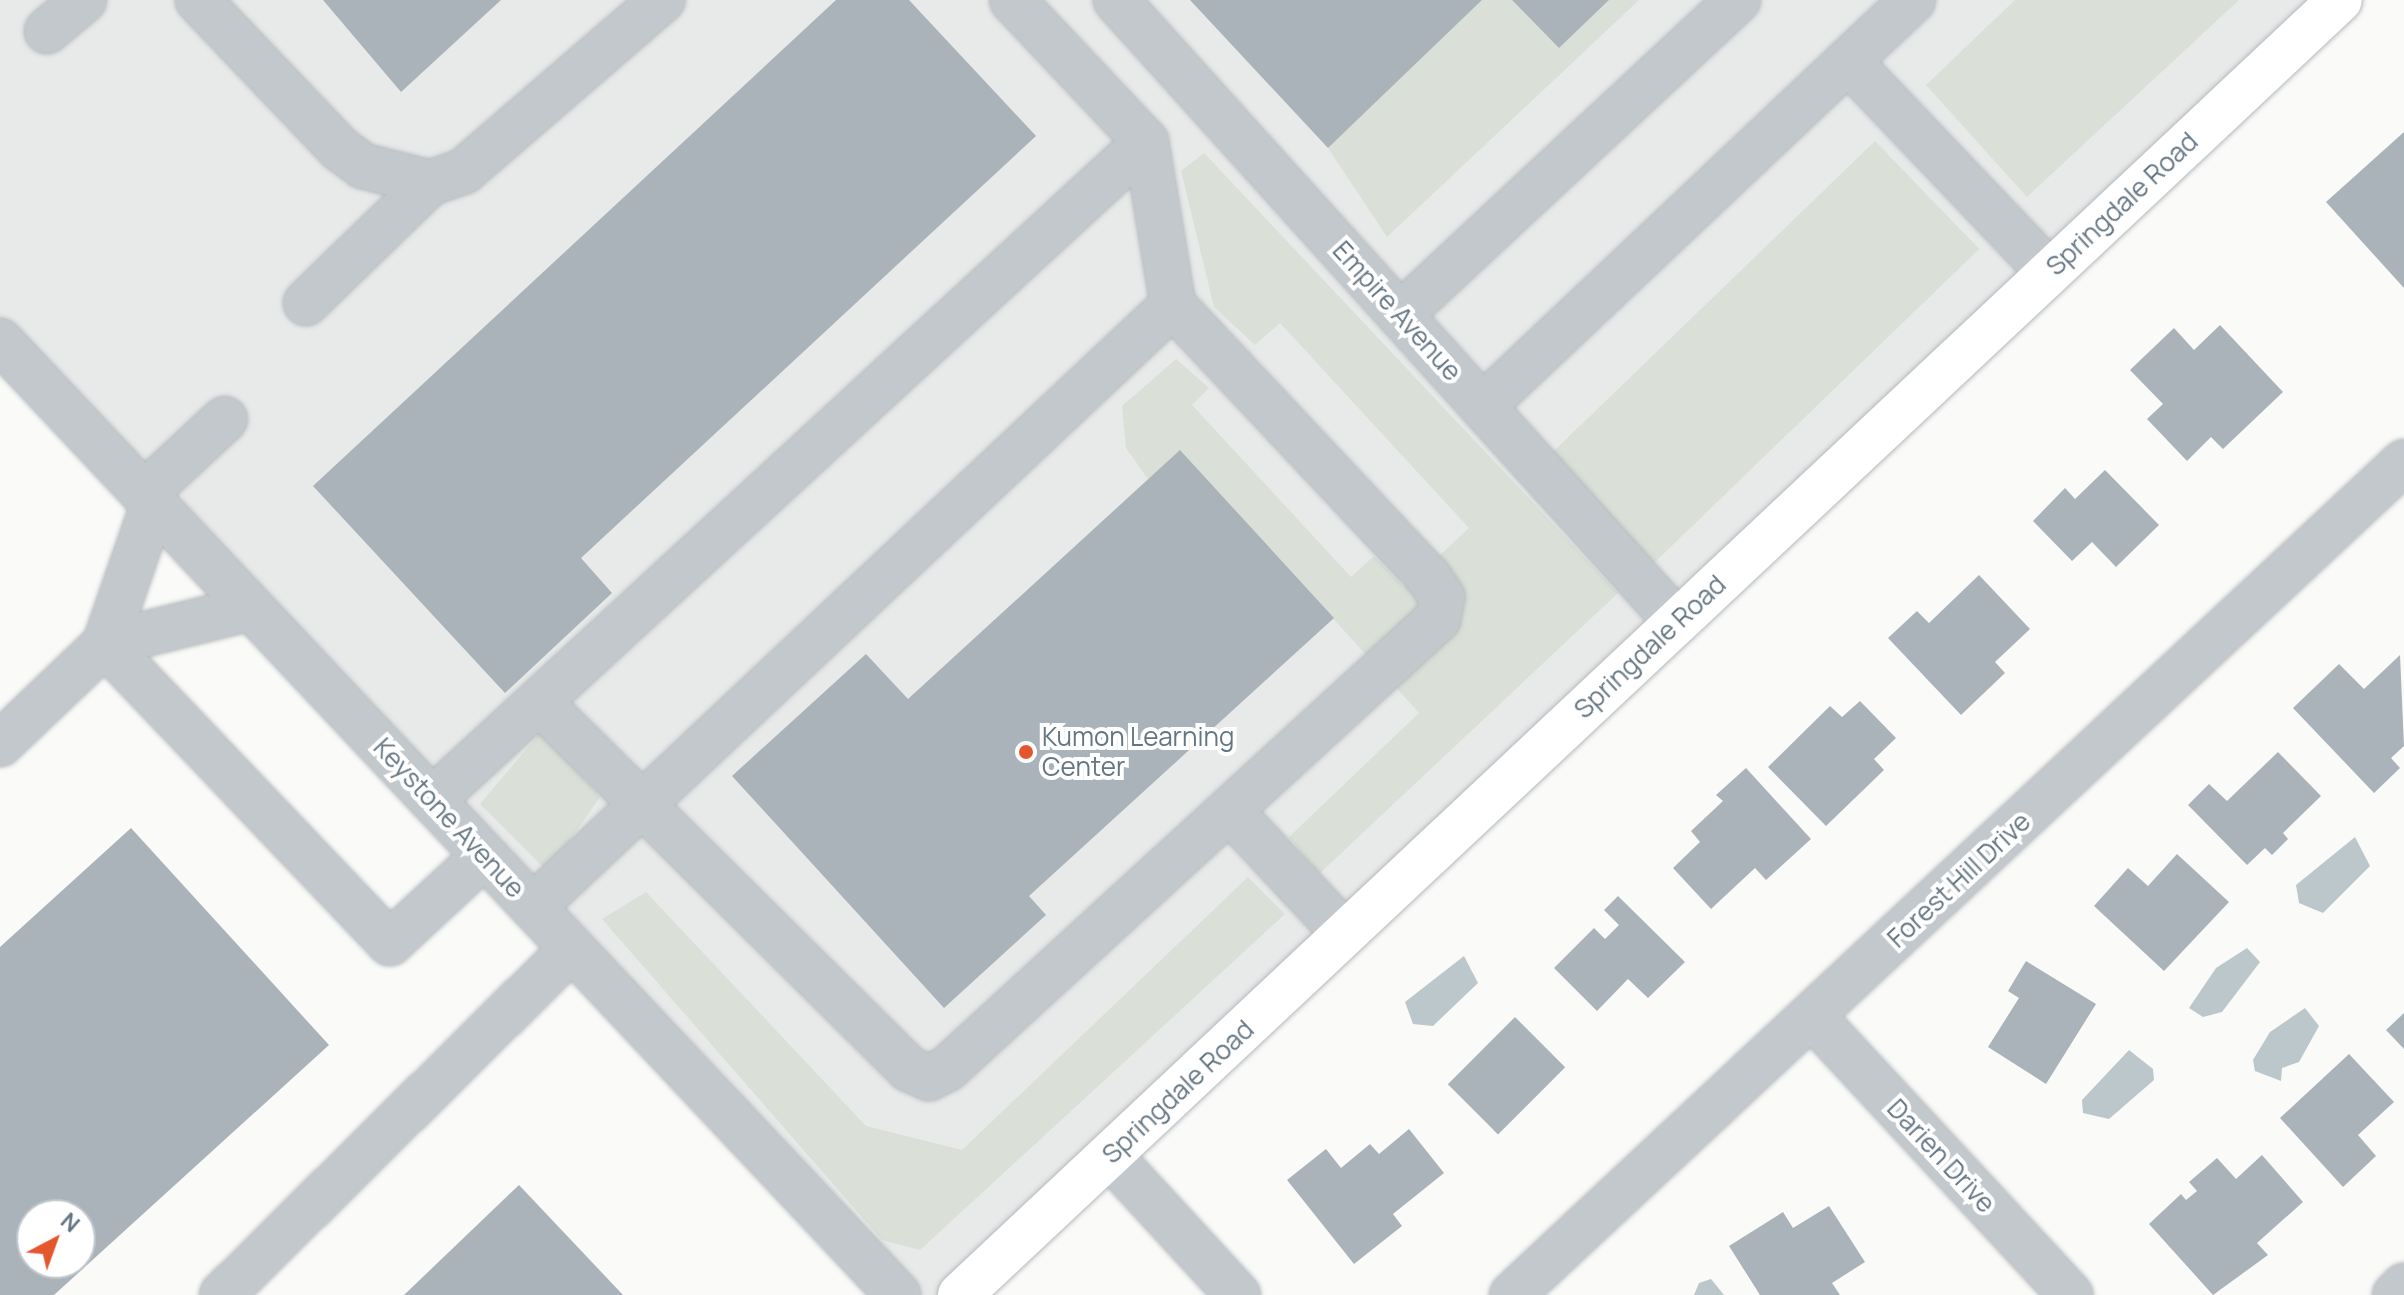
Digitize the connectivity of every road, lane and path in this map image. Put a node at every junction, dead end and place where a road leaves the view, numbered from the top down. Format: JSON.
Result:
{"nodes":[{"id":1,"x":84,"y":0,"type":"edge"},
{"id":2,"x":198,"y":0,"type":"edge"},
{"id":3,"x":662,"y":0,"type":"edge"},
{"id":4,"x":1012,"y":0,"type":"edge"},
{"id":5,"x":1116,"y":0,"type":"edge"},
{"id":6,"x":1738,"y":0,"type":"edge"},
{"id":7,"x":1913,"y":0,"type":"edge"},
{"id":8,"x":2340,"y":0,"type":"edge"},
{"id":9,"x":47,"y":31,"type":"dead end"},
{"id":10,"x":1848,"y":61,"type":"junction"},
{"id":11,"x":1146,"y":142,"type":"junction"},
{"id":12,"x":430,"y":183,"type":"junction"},
{"id":13,"x":2049,"y":272,"type":"junction"},
{"id":14,"x":306,"y":303,"type":"dead end"},
{"id":15,"x":1173,"y":305,"type":"junction"},
{"id":16,"x":1400,"y":315,"type":"junction"},
{"id":17,"x":0,"y":341,"type":"edge"},
{"id":18,"x":1483,"y":406,"type":"junction"},
{"id":19,"x":225,"y":419,"type":"dead end"},
{"id":20,"x":2404,"y":462,"type":"edge"},
{"id":21,"x":148,"y":499,"type":"junction"},
{"id":22,"x":251,"y":608,"type":"junction"},
{"id":23,"x":1677,"y":622,"type":"junction"},
{"id":24,"x":105,"y":644,"type":"junction"},
{"id":25,"x":539,"y":702,"type":"junction"},
{"id":26,"x":0,"y":744,"type":"edge"},
{"id":27,"x":432,"y":800,"type":"junction"},
{"id":28,"x":640,"y":807,"type":"junction"},
{"id":29,"x":1230,"y":811,"type":"junction"},
{"id":30,"x":484,"y":856,"type":"junction"},
{"id":31,"x":533,"y":907,"type":"junction"},
{"id":32,"x":1345,"y":934,"type":"junction"},
{"id":33,"x":572,"y":949,"type":"junction"},
{"id":34,"x":1813,"y":1017,"type":"junction"},
{"id":35,"x":1110,"y":1156,"type":"junction"},
{"id":36,"x":2404,"y":1286,"type":"edge"},
{"id":37,"x":222,"y":1295,"type":"edge"},
{"id":38,"x":898,"y":1295,"type":"edge"},
{"id":39,"x":960,"y":1295,"type":"edge"},
{"id":40,"x":1238,"y":1295,"type":"edge"},
{"id":41,"x":1512,"y":1295,"type":"edge"},
{"id":42,"x":2070,"y":1295,"type":"edge"},
{"id":43,"x":2395,"y":1295,"type":"edge"}],
"edges":[{"from":1,"to":9,"type":"street"},
{"from":2,"to":12,"type":"street"},
{"from":3,"to":12,"type":"street"},
{"from":4,"to":11,"type":"street"},
{"from":5,"to":16,"type":"street","name":"Empire Avenue"},
{"from":6,"to":16,"type":"street"},
{"from":7,"to":10,"type":"street"},
{"from":8,"to":13,"type":"main road","name":"Springdale Road"},
{"from":10,"to":13,"type":"street"},
{"from":10,"to":18,"type":"street"},
{"from":11,"to":15,"type":"street"},
{"from":11,"to":25,"type":"street"},
{"from":12,"to":14,"type":"street"},
{"from":13,"to":23,"type":"main road","name":"Springdale Road"},
{"from":15,"to":28,"type":"street"},
{"from":15,"to":29,"type":"street"},
{"from":16,"to":18,"type":"street","name":"Empire Avenue"},
{"from":17,"to":21,"type":"street","name":"Keystone Avenue"},
{"from":18,"to":23,"type":"street","name":"Empire Avenue"},
{"from":19,"to":21,"type":"street"},
{"from":20,"to":34,"type":"street","name":"Forest Hill Drive"},
{"from":21,"to":22,"type":"street","name":"Keystone Avenue"},
{"from":21,"to":24,"type":"street"},
{"from":22,"to":24,"type":"street"},
{"from":22,"to":27,"type":"street","name":"Keystone Avenue"},
{"from":23,"to":32,"type":"main road","name":"Springdale Road"},
{"from":24,"to":26,"type":"street"},
{"from":24,"to":30,"type":"street"},
{"from":25,"to":27,"type":"street"},
{"from":25,"to":28,"type":"street"},
{"from":27,"to":30,"type":"street","name":"Keystone Avenue"},
{"from":28,"to":29,"type":"street"},
{"from":28,"to":31,"type":"street"},
{"from":29,"to":32,"type":"street"},
{"from":30,"to":31,"type":"street","name":"Keystone Avenue"},
{"from":31,"to":33,"type":"street","name":"Keystone Avenue"},
{"from":32,"to":35,"type":"main road","name":"Springdale Road"},
{"from":33,"to":37,"type":"street"},
{"from":33,"to":38,"type":"street","name":"Keystone Avenue"},
{"from":34,"to":41,"type":"street","name":"Forest Hill Drive"},
{"from":34,"to":42,"type":"street","name":"Darien Drive"},
{"from":35,"to":39,"type":"main road","name":"Springdale Road"},
{"from":35,"to":40,"type":"street"},
{"from":36,"to":43,"type":"street"}]}
